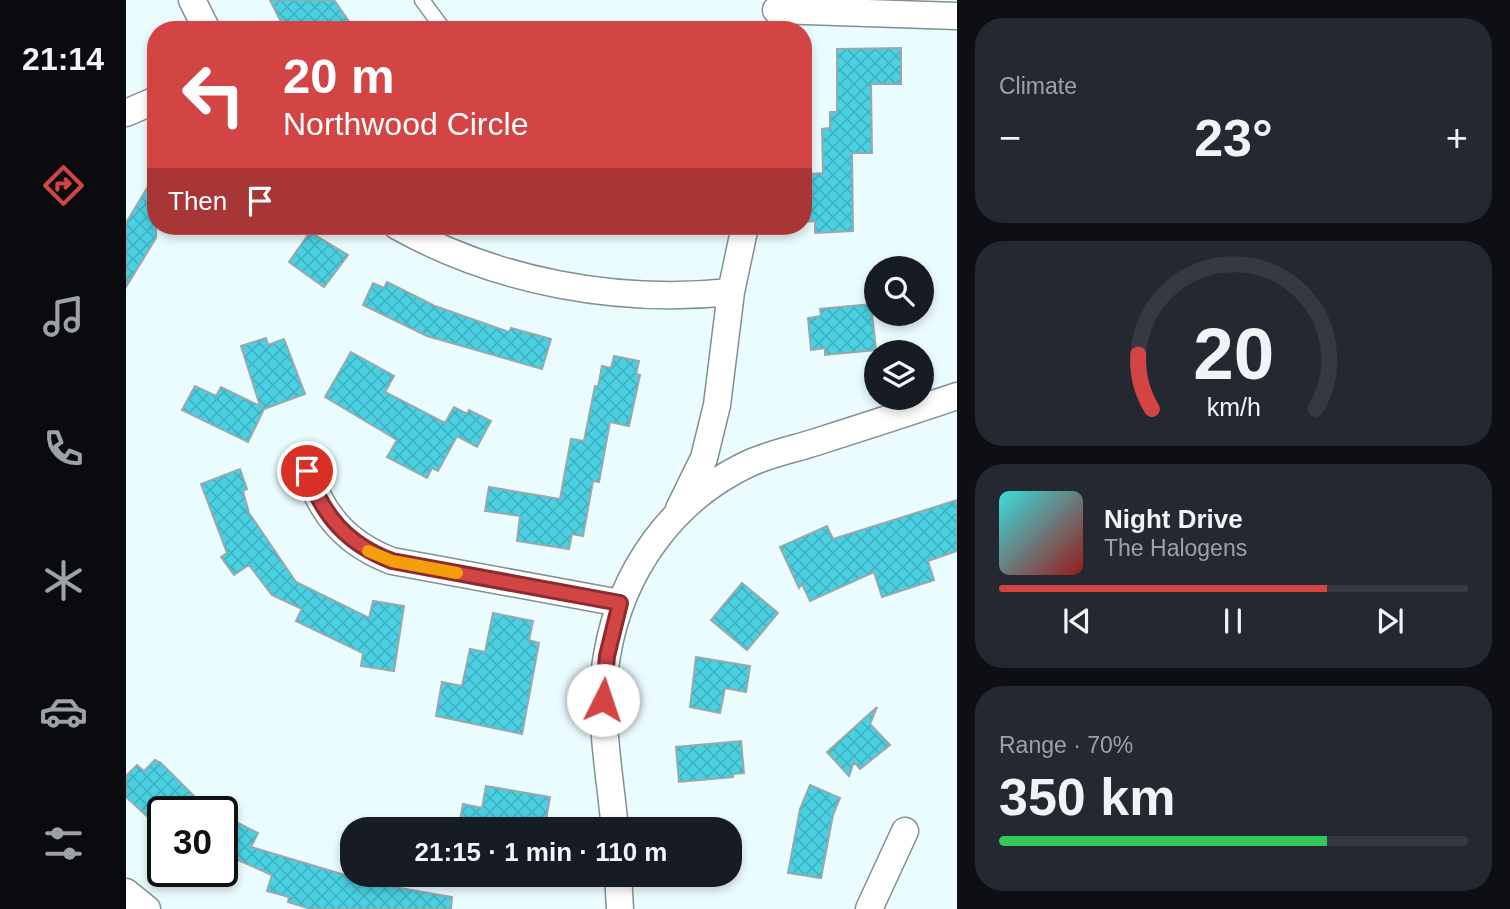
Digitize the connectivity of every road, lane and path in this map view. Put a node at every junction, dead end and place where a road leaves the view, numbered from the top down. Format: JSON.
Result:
{"nodes":[{"id":1,"x":192,"y":0,"type":"edge"},
{"id":2,"x":422,"y":0,"type":"edge"},
{"id":3,"x":776,"y":13,"type":"edge"},
{"id":4,"x":957,"y":16,"type":"edge"},
{"id":5,"x":202,"y":21,"type":"edge"},
{"id":6,"x":437,"y":21,"type":"edge"},
{"id":7,"x":147,"y":104,"type":"edge"},
{"id":8,"x":126,"y":113,"type":"edge"},
{"id":9,"x":415,"y":235,"type":"edge"},
{"id":10,"x":743,"y":235,"type":"edge"},
{"id":11,"x":731,"y":292,"type":"junction"},
{"id":12,"x":957,"y":396,"type":"edge"},
{"id":13,"x":307,"y":471,"type":"dead end"},
{"id":14,"x":673,"y":520,"type":"junction"},
{"id":15,"x":620,"y":603,"type":"junction"},
{"id":16,"x":614,"y":817,"type":"edge"},
{"id":17,"x":905,"y":831,"type":"dead end"},
{"id":18,"x":619,"y":887,"type":"edge"},
{"id":19,"x":126,"y":892,"type":"edge"},
{"id":20,"x":147,"y":909,"type":"edge"},
{"id":21,"x":621,"y":909,"type":"edge"},
{"id":22,"x":869,"y":909,"type":"edge"}],
"edges":[{"from":1,"to":5,"type":"street"},
{"from":2,"to":6,"type":"lane"},
{"from":3,"to":4,"type":"street"},
{"from":7,"to":8,"type":"street"},
{"from":9,"to":11,"type":"street"},
{"from":10,"to":11,"type":"street"},
{"from":11,"to":14,"type":"street"},
{"from":12,"to":14,"type":"street"},
{"from":13,"to":15,"type":"street"},
{"from":14,"to":15,"type":"street"},
{"from":15,"to":16,"type":"street"},
{"from":17,"to":22,"type":"street"},
{"from":18,"to":21,"type":"street"},
{"from":19,"to":20,"type":"street"}]}
